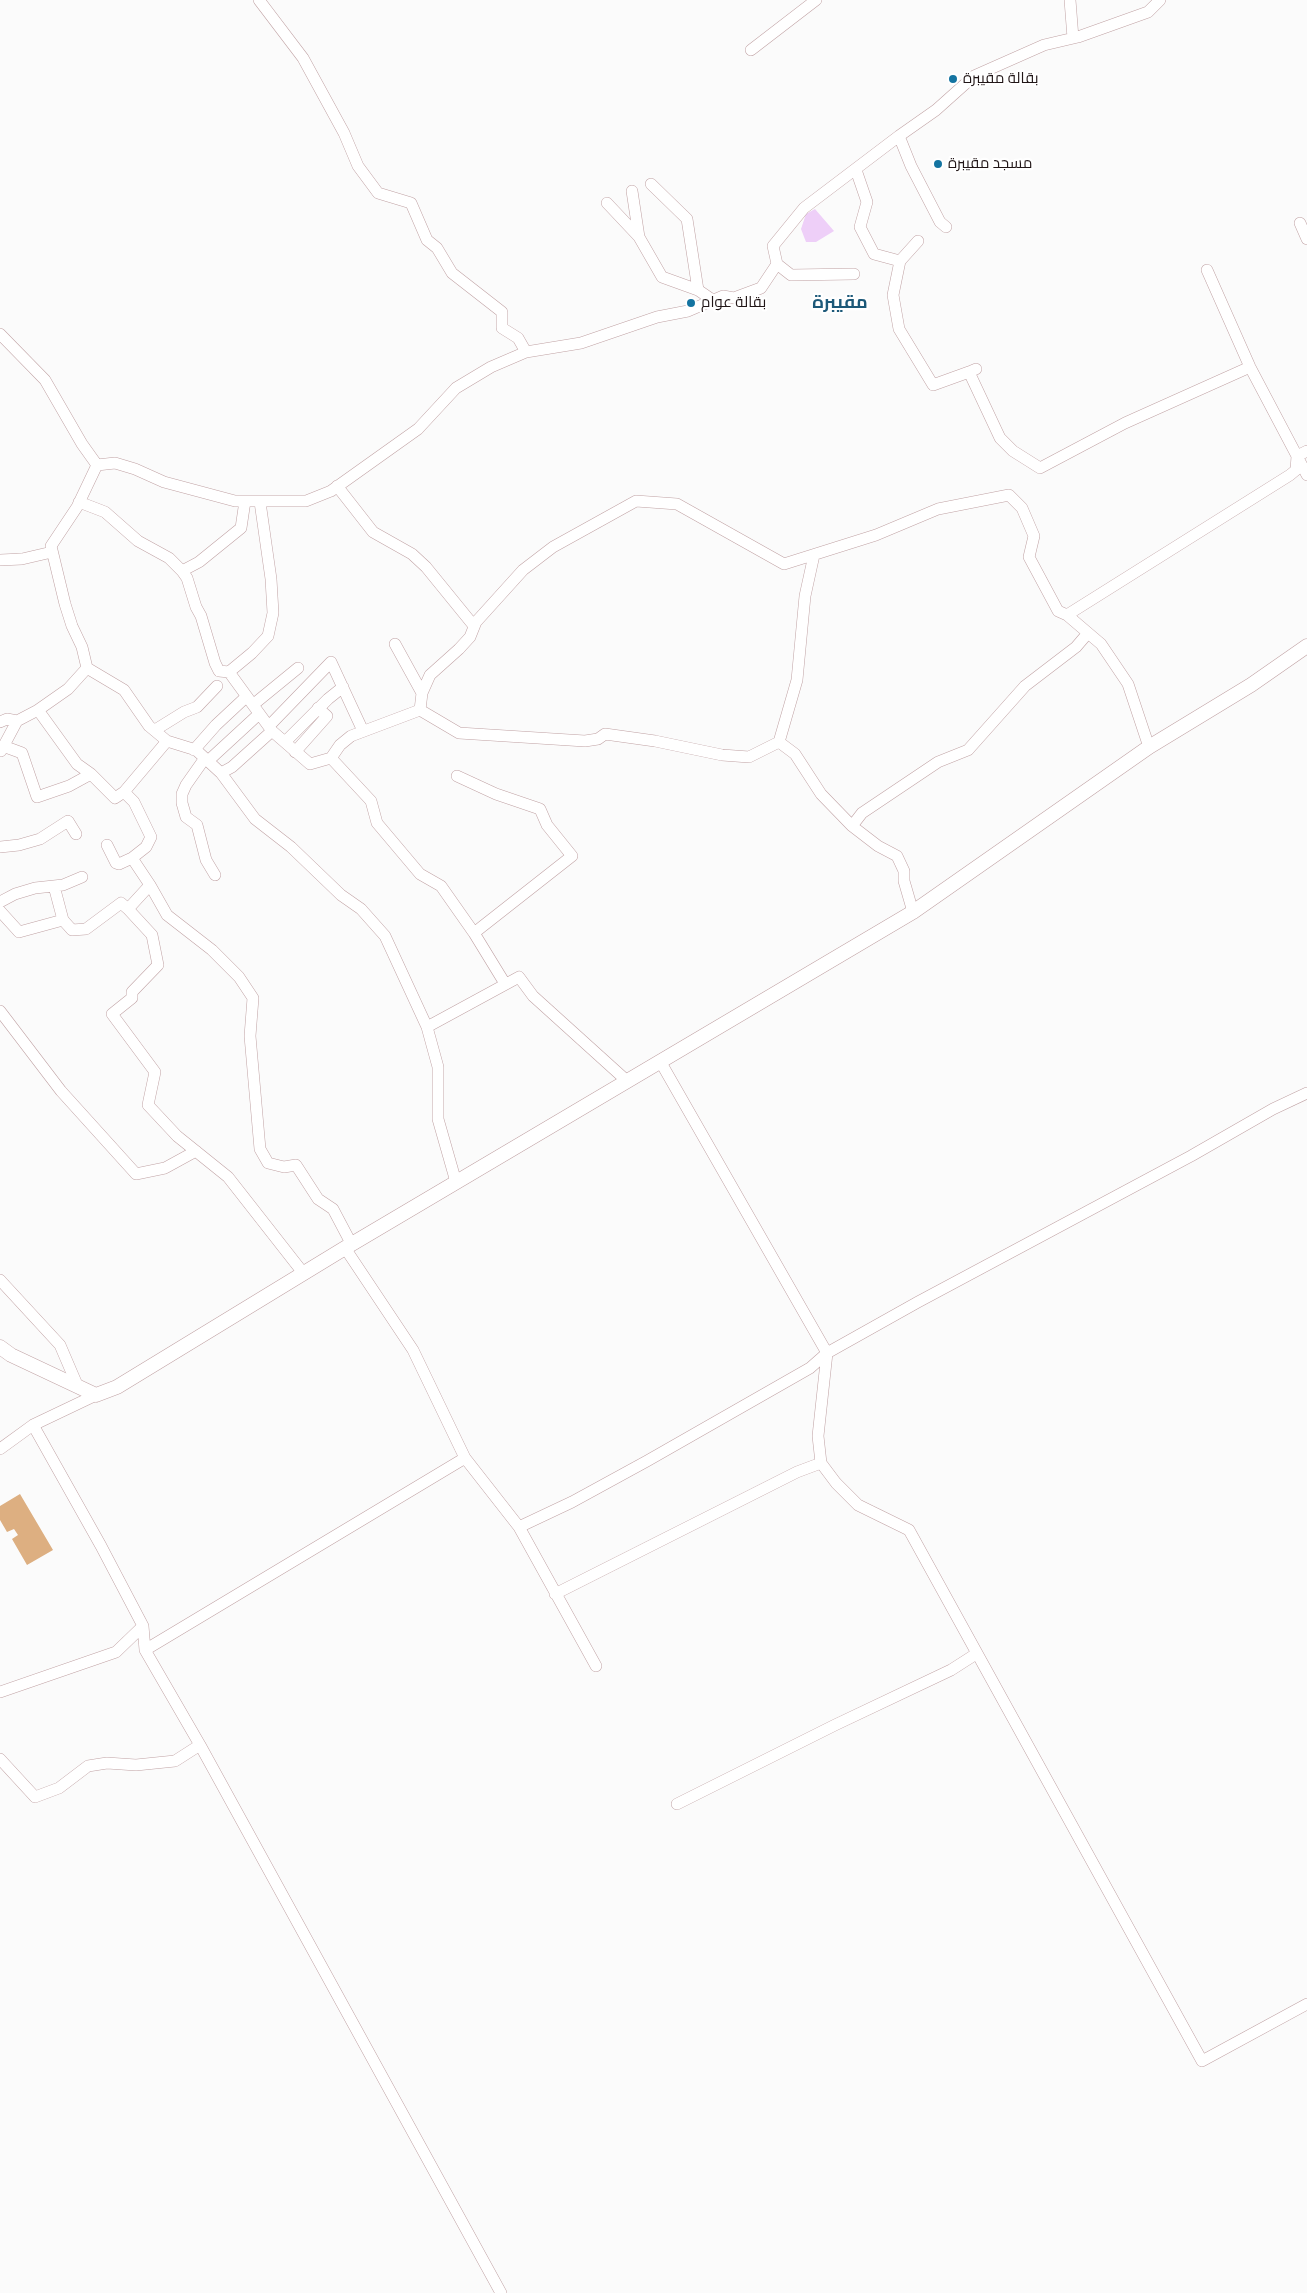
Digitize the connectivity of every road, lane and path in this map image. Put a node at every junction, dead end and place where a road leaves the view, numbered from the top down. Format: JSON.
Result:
{"nodes":[{"id":1,"x":259,"y":0,"type":"edge"},
{"id":2,"x":816,"y":0,"type":"edge"},
{"id":3,"x":1070,"y":0,"type":"edge"},
{"id":4,"x":1160,"y":0,"type":"edge"},
{"id":5,"x":1073,"y":38,"type":"junction"},
{"id":6,"x":751,"y":50,"type":"dead end"},
{"id":7,"x":899,"y":136,"type":"junction"},
{"id":8,"x":856,"y":170,"type":"junction"},
{"id":9,"x":651,"y":184,"type":"dead end"},
{"id":10,"x":632,"y":192,"type":"dead end"},
{"id":11,"x":607,"y":203,"type":"dead end"},
{"id":12,"x":1300,"y":223,"type":"dead end"},
{"id":13,"x":946,"y":227,"type":"dead end"},
{"id":14,"x":639,"y":237,"type":"junction"},
{"id":15,"x":1307,"y":239,"type":"edge"},
{"id":16,"x":918,"y":241,"type":"dead end"},
{"id":17,"x":900,"y":261,"type":"junction"},
{"id":18,"x":777,"y":264,"type":"junction"},
{"id":19,"x":1207,"y":270,"type":"dead end"},
{"id":20,"x":854,"y":274,"type":"dead end"},
{"id":21,"x":698,"y":290,"type":"junction"},
{"id":22,"x":714,"y":300,"type":"junction"},
{"id":23,"x":0,"y":334,"type":"edge"},
{"id":24,"x":526,"y":352,"type":"junction"},
{"id":25,"x":1250,"y":367,"type":"junction"},
{"id":26,"x":1302,"y":453,"type":"edge"},
{"id":27,"x":97,"y":465,"type":"junction"},
{"id":28,"x":1307,"y":475,"type":"edge"},
{"id":29,"x":337,"y":486,"type":"junction"},
{"id":30,"x":245,"y":501,"type":"junction"},
{"id":31,"x":79,"y":502,"type":"junction"},
{"id":32,"x":260,"y":502,"type":"junction"},
{"id":33,"x":52,"y":552,"type":"junction"},
{"id":34,"x":814,"y":554,"type":"junction"},
{"id":35,"x":0,"y":560,"type":"edge"},
{"id":36,"x":182,"y":571,"type":"junction"},
{"id":37,"x":1067,"y":615,"type":"junction"},
{"id":38,"x":474,"y":626,"type":"junction"},
{"id":39,"x":1088,"y":633,"type":"junction"},
{"id":40,"x":395,"y":644,"type":"dead end"},
{"id":41,"x":1307,"y":646,"type":"edge"},
{"id":42,"x":87,"y":668,"type":"junction"},
{"id":43,"x":298,"y":668,"type":"dead end"},
{"id":44,"x":229,"y":672,"type":"junction"},
{"id":45,"x":217,"y":686,"type":"dead end"},
{"id":46,"x":344,"y":687,"type":"junction"},
{"id":47,"x":422,"y":693,"type":"junction"},
{"id":48,"x":253,"y":705,"type":"junction"},
{"id":49,"x":318,"y":708,"type":"junction"},
{"id":50,"x":38,"y":710,"type":"junction"},
{"id":51,"x":420,"y":710,"type":"junction"},
{"id":52,"x":17,"y":721,"type":"junction"},
{"id":53,"x":0,"y":722,"type":"edge"},
{"id":54,"x":271,"y":728,"type":"junction"},
{"id":55,"x":155,"y":730,"type":"junction"},
{"id":56,"x":363,"y":731,"type":"junction"},
{"id":57,"x":167,"y":741,"type":"junction"},
{"id":58,"x":285,"y":742,"type":"junction"},
{"id":59,"x":779,"y":742,"type":"junction"},
{"id":60,"x":1149,"y":747,"type":"junction"},
{"id":61,"x":1,"y":750,"type":"edge"},
{"id":62,"x":194,"y":750,"type":"junction"},
{"id":63,"x":296,"y":752,"type":"junction"},
{"id":64,"x":331,"y":758,"type":"junction"},
{"id":65,"x":207,"y":760,"type":"junction"},
{"id":66,"x":221,"y":773,"type":"junction"},
{"id":67,"x":91,"y":774,"type":"junction"},
{"id":68,"x":457,"y":776,"type":"dead end"},
{"id":69,"x":124,"y":792,"type":"junction"},
{"id":70,"x":852,"y":826,"type":"junction"},
{"id":71,"x":76,"y":834,"type":"dead end"},
{"id":72,"x":107,"y":845,"type":"dead end"},
{"id":73,"x":0,"y":846,"type":"edge"},
{"id":74,"x":132,"y":858,"type":"junction"},
{"id":75,"x":215,"y":875,"type":"dead end"},
{"id":76,"x":82,"y":877,"type":"dead end"},
{"id":77,"x":150,"y":885,"type":"junction"},
{"id":78,"x":54,"y":886,"type":"junction"},
{"id":79,"x":0,"y":902,"type":"edge"},
{"id":80,"x":128,"y":909,"type":"junction"},
{"id":81,"x":0,"y":911,"type":"edge"},
{"id":82,"x":913,"y":912,"type":"junction"},
{"id":83,"x":63,"y":920,"type":"junction"},
{"id":84,"x":474,"y":932,"type":"junction"},
{"id":85,"x":504,"y":982,"type":"junction"},
{"id":86,"x":0,"y":1011,"type":"edge"},
{"id":87,"x":427,"y":1027,"type":"junction"},
{"id":88,"x":660,"y":1061,"type":"junction"},
{"id":89,"x":627,"y":1081,"type":"junction"},
{"id":90,"x":1307,"y":1093,"type":"edge"},
{"id":91,"x":196,"y":1151,"type":"junction"},
{"id":92,"x":456,"y":1182,"type":"junction"},
{"id":93,"x":348,"y":1247,"type":"junction"},
{"id":94,"x":304,"y":1274,"type":"junction"},
{"id":95,"x":0,"y":1280,"type":"edge"},
{"id":96,"x":0,"y":1348,"type":"edge"},
{"id":97,"x":827,"y":1353,"type":"junction"},
{"id":98,"x":78,"y":1387,"type":"junction"},
{"id":99,"x":96,"y":1395,"type":"junction"},
{"id":100,"x":33,"y":1425,"type":"junction"},
{"id":101,"x":0,"y":1449,"type":"edge"},
{"id":102,"x":466,"y":1458,"type":"junction"},
{"id":103,"x":821,"y":1463,"type":"junction"},
{"id":104,"x":519,"y":1527,"type":"junction"},
{"id":105,"x":555,"y":1594,"type":"junction"},
{"id":106,"x":143,"y":1626,"type":"junction"},
{"id":107,"x":145,"y":1650,"type":"junction"},
{"id":108,"x":976,"y":1654,"type":"junction"},
{"id":109,"x":596,"y":1666,"type":"dead end"},
{"id":110,"x":0,"y":1692,"type":"edge"},
{"id":111,"x":200,"y":1745,"type":"junction"},
{"id":112,"x":0,"y":1760,"type":"edge"},
{"id":113,"x":677,"y":1804,"type":"dead end"},
{"id":114,"x":1307,"y":2004,"type":"edge"},
{"id":115,"x":501,"y":2293,"type":"edge"}],
"edges":[{"from":1,"to":24,"type":"street"},
{"from":2,"to":6,"type":"street"},
{"from":3,"to":5,"type":"street"},
{"from":4,"to":5,"type":"street"},
{"from":5,"to":7,"type":"street"},
{"from":7,"to":8,"type":"street"},
{"from":7,"to":13,"type":"street"},
{"from":8,"to":17,"type":"street"},
{"from":8,"to":18,"type":"street"},
{"from":9,"to":21,"type":"street"},
{"from":10,"to":14,"type":"street"},
{"from":11,"to":14,"type":"street"},
{"from":12,"to":15,"type":"street"},
{"from":14,"to":21,"type":"street"},
{"from":16,"to":17,"type":"street"},
{"from":17,"to":25,"type":"street"},
{"from":18,"to":20,"type":"street"},
{"from":18,"to":22,"type":"street"},
{"from":19,"to":25,"type":"street"},
{"from":21,"to":22,"type":"street"},
{"from":22,"to":24,"type":"street"},
{"from":23,"to":27,"type":"street"},
{"from":24,"to":29,"type":"street"},
{"from":25,"to":26,"type":"street"},
{"from":26,"to":28,"type":"street"},
{"from":26,"to":37,"type":"street"},
{"from":27,"to":30,"type":"street"},
{"from":27,"to":31,"type":"street"},
{"from":29,"to":32,"type":"street"},
{"from":29,"to":38,"type":"street"},
{"from":30,"to":32,"type":"street"},
{"from":30,"to":36,"type":"street"},
{"from":31,"to":33,"type":"street"},
{"from":31,"to":36,"type":"street"},
{"from":32,"to":44,"type":"street"},
{"from":33,"to":35,"type":"street"},
{"from":33,"to":42,"type":"street"},
{"from":34,"to":37,"type":"street"},
{"from":34,"to":38,"type":"street"},
{"from":34,"to":59,"type":"street"},
{"from":36,"to":44,"type":"street"},
{"from":37,"to":39,"type":"street"},
{"from":38,"to":47,"type":"street"},
{"from":39,"to":60,"type":"street"},
{"from":39,"to":70,"type":"street"},
{"from":40,"to":47,"type":"street"},
{"from":41,"to":60,"type":"street"},
{"from":42,"to":50,"type":"street"},
{"from":42,"to":55,"type":"street"},
{"from":43,"to":48,"type":"street"},
{"from":44,"to":48,"type":"street"},
{"from":45,"to":55,"type":"street"},
{"from":46,"to":49,"type":"street"},
{"from":46,"to":54,"type":"street"},
{"from":46,"to":56,"type":"street"},
{"from":47,"to":51,"type":"street"},
{"from":48,"to":54,"type":"street"},
{"from":48,"to":62,"type":"street"},
{"from":48,"to":65,"type":"street"},
{"from":49,"to":58,"type":"street"},
{"from":49,"to":63,"type":"street"},
{"from":50,"to":52,"type":"street"},
{"from":50,"to":67,"type":"street"},
{"from":51,"to":56,"type":"street"},
{"from":51,"to":59,"type":"street"},
{"from":52,"to":53,"type":"street"},
{"from":52,"to":61,"type":"street"},
{"from":54,"to":58,"type":"street"},
{"from":54,"to":66,"type":"street"},
{"from":55,"to":57,"type":"street"},
{"from":56,"to":64,"type":"street"},
{"from":57,"to":62,"type":"street"},
{"from":57,"to":69,"type":"street"},
{"from":58,"to":63,"type":"street"},
{"from":59,"to":70,"type":"street"},
{"from":60,"to":82,"type":"street"},
{"from":61,"to":67,"type":"street"},
{"from":62,"to":65,"type":"street"},
{"from":63,"to":64,"type":"street"},
{"from":64,"to":84,"type":"street"},
{"from":65,"to":66,"type":"street"},
{"from":65,"to":75,"type":"street"},
{"from":66,"to":87,"type":"street"},
{"from":67,"to":69,"type":"street"},
{"from":68,"to":84,"type":"street"},
{"from":69,"to":74,"type":"street"},
{"from":70,"to":82,"type":"street"},
{"from":71,"to":73,"type":"street"},
{"from":72,"to":74,"type":"street"},
{"from":74,"to":77,"type":"street"},
{"from":76,"to":78,"type":"street"},
{"from":77,"to":80,"type":"street"},
{"from":77,"to":93,"type":"street"},
{"from":78,"to":79,"type":"street"},
{"from":78,"to":83,"type":"street"},
{"from":80,"to":83,"type":"street"},
{"from":80,"to":91,"type":"street"},
{"from":81,"to":83,"type":"street"},
{"from":82,"to":88,"type":"street"},
{"from":84,"to":85,"type":"street"},
{"from":85,"to":87,"type":"street"},
{"from":85,"to":89,"type":"street"},
{"from":86,"to":91,"type":"street"},
{"from":87,"to":92,"type":"street"},
{"from":88,"to":89,"type":"street"},
{"from":88,"to":97,"type":"street"},
{"from":89,"to":92,"type":"street"},
{"from":90,"to":97,"type":"street"},
{"from":91,"to":94,"type":"street"},
{"from":92,"to":93,"type":"street"},
{"from":93,"to":94,"type":"street"},
{"from":93,"to":102,"type":"street"},
{"from":94,"to":99,"type":"street"},
{"from":95,"to":98,"type":"street"},
{"from":96,"to":98,"type":"street"},
{"from":97,"to":103,"type":"street"},
{"from":97,"to":104,"type":"street"},
{"from":98,"to":99,"type":"street"},
{"from":99,"to":100,"type":"street"},
{"from":100,"to":101,"type":"street"},
{"from":100,"to":106,"type":"street"},
{"from":102,"to":104,"type":"street"},
{"from":102,"to":107,"type":"street"},
{"from":103,"to":105,"type":"street"},
{"from":103,"to":108,"type":"street"},
{"from":104,"to":105,"type":"street"},
{"from":105,"to":109,"type":"street"},
{"from":106,"to":107,"type":"street"},
{"from":106,"to":110,"type":"street"},
{"from":107,"to":111,"type":"street"},
{"from":108,"to":113,"type":"street"},
{"from":108,"to":114,"type":"street"},
{"from":111,"to":112,"type":"street"},
{"from":111,"to":115,"type":"street"}]}
